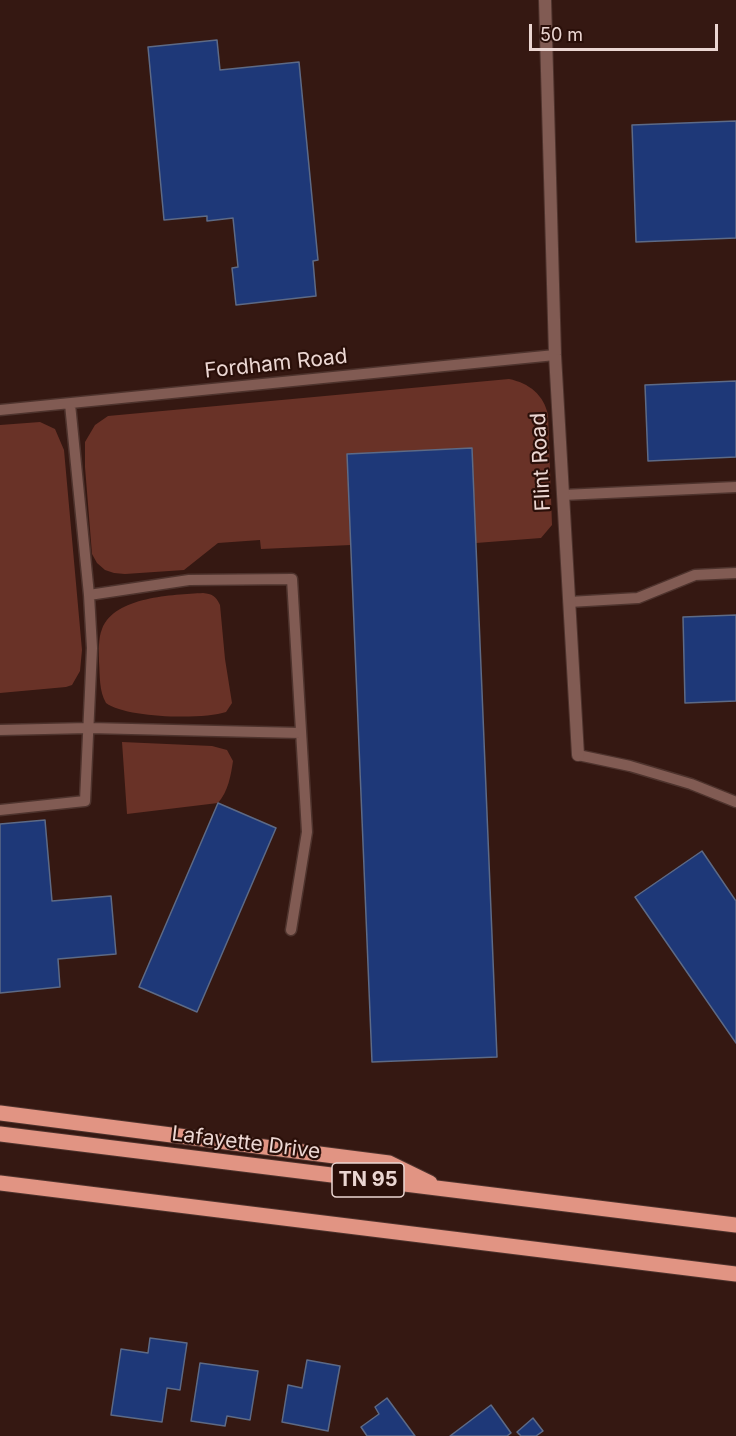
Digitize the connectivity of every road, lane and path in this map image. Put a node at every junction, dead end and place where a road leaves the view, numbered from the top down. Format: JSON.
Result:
{"nodes":[{"id":1,"x":544,"y":0,"type":"edge"},
{"id":2,"x":555,"y":356,"type":"junction"},
{"id":3,"x":70,"y":404,"type":"junction"},
{"id":4,"x":0,"y":410,"type":"edge"},
{"id":5,"x":736,"y":487,"type":"edge"},
{"id":6,"x":563,"y":495,"type":"junction"},
{"id":7,"x":736,"y":573,"type":"edge"},
{"id":8,"x":89,"y":595,"type":"junction"},
{"id":9,"x":569,"y":602,"type":"junction"},
{"id":10,"x":89,"y":728,"type":"junction"},
{"id":11,"x":0,"y":730,"type":"edge"},
{"id":12,"x":301,"y":733,"type":"junction"},
{"id":13,"x":578,"y":755,"type":"joint"},
{"id":14,"x":736,"y":802,"type":"edge"},
{"id":15,"x":0,"y":810,"type":"edge"},
{"id":16,"x":291,"y":930,"type":"dead end"},
{"id":17,"x":0,"y":1113,"type":"edge"},
{"id":18,"x":0,"y":1134,"type":"edge"},
{"id":19,"x":0,"y":1183,"type":"edge"},
{"id":20,"x":444,"y":1189,"type":"junction"},
{"id":21,"x":736,"y":1225,"type":"edge"},
{"id":22,"x":736,"y":1274,"type":"edge"}],
"edges":[{"from":1,"to":2,"type":"street","name":"Flint Road"},
{"from":2,"to":3,"type":"lane","name":"Fordham Road"},
{"from":2,"to":6,"type":"street","name":"Flint Road"},
{"from":3,"to":4,"type":"lane","name":"Fordham Road"},
{"from":3,"to":8,"type":"lane"},
{"from":5,"to":6,"type":"lane"},
{"from":6,"to":9,"type":"street","name":"Flint Road"},
{"from":7,"to":9,"type":"lane"},
{"from":8,"to":10,"type":"lane"},
{"from":8,"to":12,"type":"lane"},
{"from":9,"to":13,"type":"street","name":"Flint Road"},
{"from":10,"to":11,"type":"lane"},
{"from":10,"to":12,"type":"lane"},
{"from":10,"to":15,"type":"lane"},
{"from":12,"to":16,"type":"lane"},
{"from":13,"to":14,"type":"lane","name":"Flint Road"},
{"from":17,"to":20,"type":"main road"},
{"from":18,"to":20,"type":"main road","name":"Lafayette Drive","number":"TN 95"},
{"from":19,"to":22,"type":"main road","number":"TN 95"},
{"from":20,"to":21,"type":"main road","name":"Lafayette Drive","number":"TN 95"}]}
